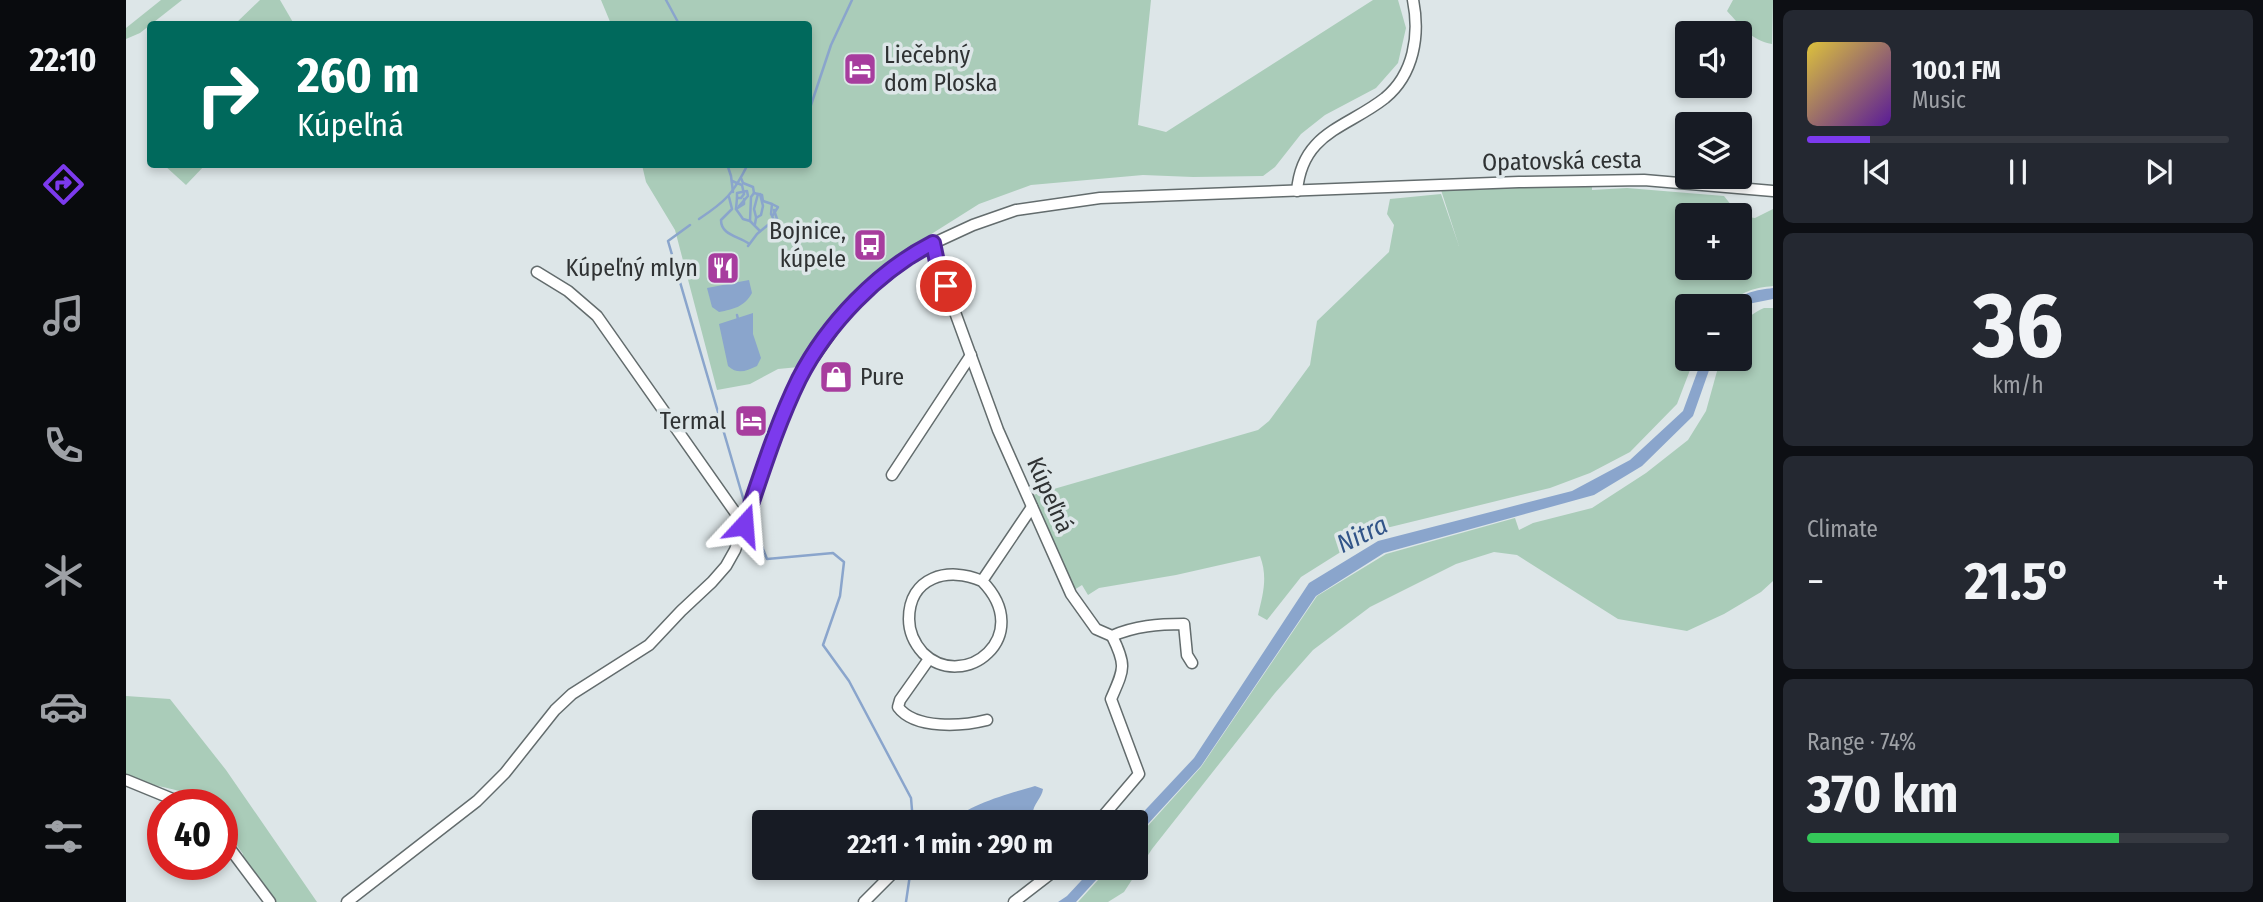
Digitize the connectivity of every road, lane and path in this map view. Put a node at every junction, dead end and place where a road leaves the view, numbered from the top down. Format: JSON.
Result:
{"nodes":[{"id":1,"x":1413,"y":0,"type":"edge"},
{"id":2,"x":1297,"y":191,"type":"junction"},
{"id":3,"x":1773,"y":191,"type":"edge"},
{"id":4,"x":933,"y":243,"type":"junction"},
{"id":5,"x":537,"y":272,"type":"dead end"},
{"id":6,"x":971,"y":355,"type":"junction"},
{"id":7,"x":892,"y":475,"type":"dead end"},
{"id":8,"x":1032,"y":507,"type":"junction"},
{"id":9,"x":744,"y":525,"type":"junction"},
{"id":10,"x":982,"y":581,"type":"junction"},
{"id":11,"x":1112,"y":636,"type":"junction"},
{"id":12,"x":929,"y":659,"type":"junction"},
{"id":13,"x":1192,"y":663,"type":"dead end"},
{"id":14,"x":987,"y":720,"type":"dead end"},
{"id":15,"x":126,"y":780,"type":"edge"},
{"id":16,"x":148,"y":789,"type":"edge"},
{"id":17,"x":1108,"y":810,"type":"edge"},
{"id":18,"x":238,"y":859,"type":"edge"},
{"id":19,"x":886,"y":880,"type":"edge"},
{"id":20,"x":1042,"y":880,"type":"edge"},
{"id":21,"x":270,"y":902,"type":"edge"},
{"id":22,"x":347,"y":902,"type":"edge"},
{"id":23,"x":864,"y":902,"type":"edge"},
{"id":24,"x":1014,"y":902,"type":"edge"}],
"edges":[{"from":1,"to":2,"type":"street"},
{"from":2,"to":3,"type":"street","name":"Opatovská cesta"},
{"from":2,"to":4,"type":"street","name":"Opatovská cesta"},
{"from":4,"to":6,"type":"street","name":"Kúpeľná"},
{"from":4,"to":9,"type":"street","name":"Opatovská cesta"},
{"from":5,"to":9,"type":"street"},
{"from":6,"to":7,"type":"street"},
{"from":6,"to":8,"type":"street","name":"Kúpeľná"},
{"from":8,"to":10,"type":"street"},
{"from":8,"to":11,"type":"street","name":"Kúpeľná"},
{"from":9,"to":22,"type":"street"},
{"from":10,"to":12,"type":"street"},
{"from":10,"to":12,"type":"street"},
{"from":11,"to":13,"type":"street"},
{"from":11,"to":17,"type":"street"},
{"from":12,"to":14,"type":"street"},
{"from":15,"to":16,"type":"street"},
{"from":18,"to":21,"type":"street"},
{"from":19,"to":23,"type":"street"},
{"from":20,"to":24,"type":"street"}]}
